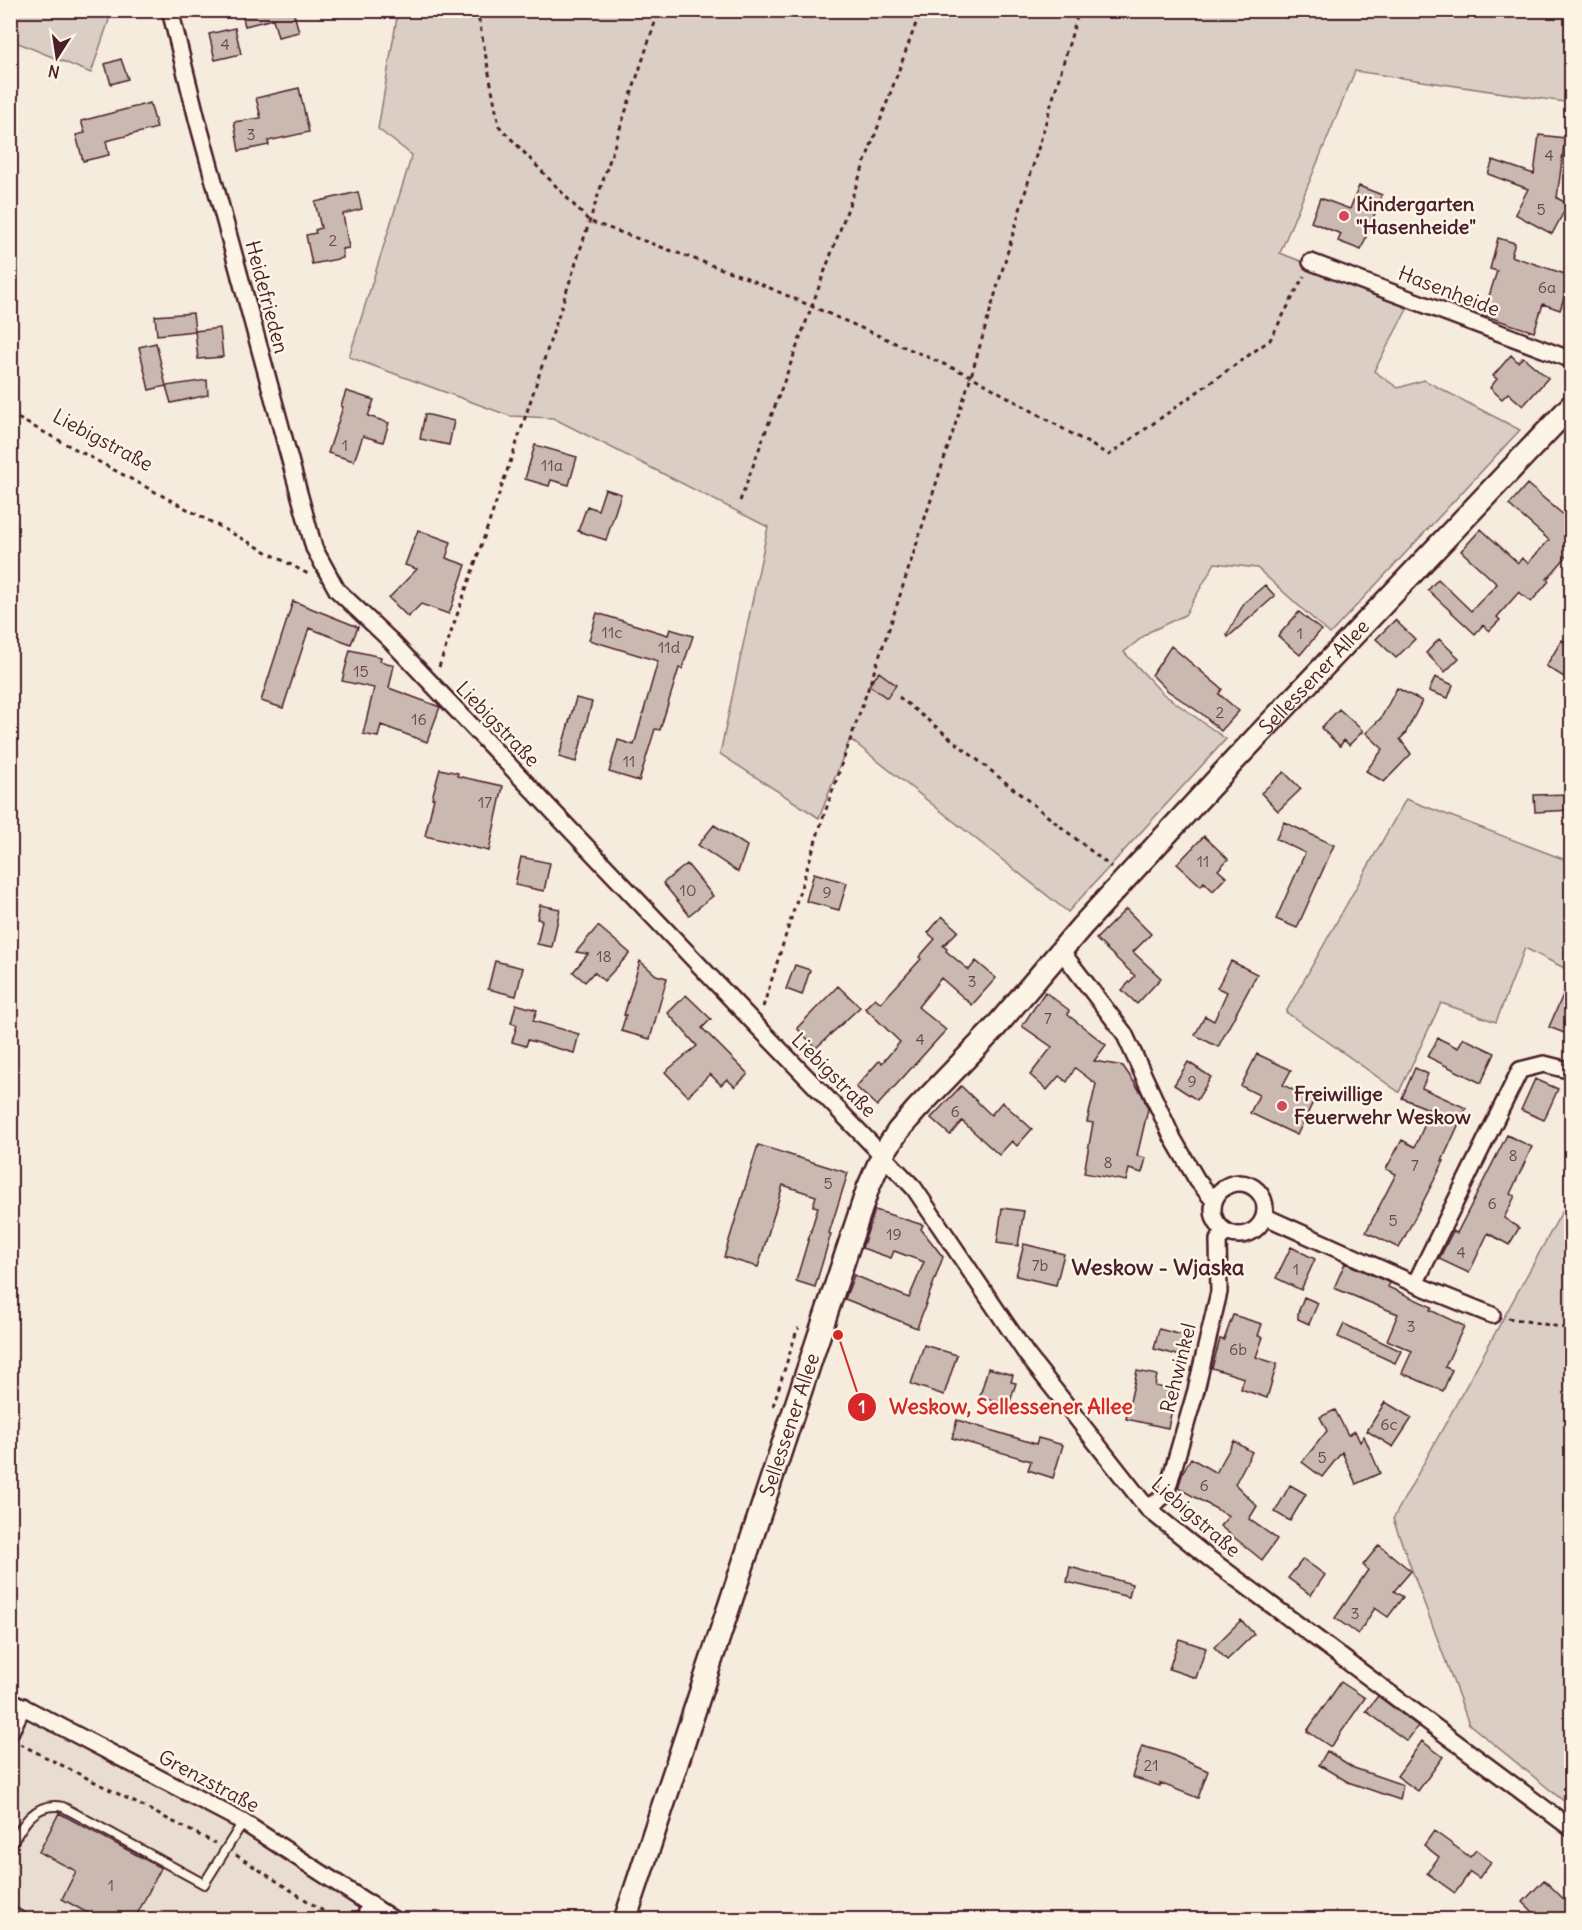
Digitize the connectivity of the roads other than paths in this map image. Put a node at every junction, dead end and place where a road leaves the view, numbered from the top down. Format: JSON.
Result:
{"nodes":[{"id":1,"x":170,"y":10,"type":"edge"},
{"id":2,"x":1311,"y":261,"type":"road end"},
{"id":3,"x":1572,"y":360,"type":"edge"},
{"id":4,"x":1572,"y":405,"type":"edge"},
{"id":5,"x":337,"y":590,"type":"joint"},
{"id":6,"x":1062,"y":952,"type":"junction"},
{"id":7,"x":1572,"y":1071,"type":"edge"},
{"id":8,"x":883,"y":1154,"type":"junction"},
{"id":9,"x":1214,"y":1201,"type":"junction"},
{"id":10,"x":1264,"y":1216,"type":"junction"},
{"id":11,"x":1227,"y":1233,"type":"junction"},
{"id":12,"x":1415,"y":1284,"type":"junction"},
{"id":13,"x":1492,"y":1315,"type":"road end"},
{"id":14,"x":1148,"y":1509,"type":"junction"},
{"id":15,"x":17,"y":1703,"type":"edge"},
{"id":16,"x":10,"y":1733,"type":"edge"},
{"id":17,"x":243,"y":1822,"type":"junction"},
{"id":18,"x":1572,"y":1829,"type":"edge"},
{"id":19,"x":10,"y":1847,"type":"edge"},
{"id":20,"x":370,"y":1903,"type":"junction"},
{"id":21,"x":10,"y":1910,"type":"edge"},
{"id":22,"x":27,"y":1920,"type":"edge"},
{"id":23,"x":363,"y":1920,"type":"edge"},
{"id":24,"x":394,"y":1920,"type":"edge"},
{"id":25,"x":626,"y":1920,"type":"edge"}],
"edges":[{"from":1,"to":5,"type":"street","name":"Heidefrieden"},
{"from":2,"to":3,"type":"street","name":"Hasenheide"},
{"from":4,"to":6,"type":"main road","name":"Sellessener Allee"},
{"from":5,"to":8,"type":"street","name":"Liebigstraße"},
{"from":6,"to":8,"type":"main road","name":"Sellessener Allee"},
{"from":6,"to":9,"type":"street"},
{"from":7,"to":12,"type":"street"},
{"from":8,"to":14,"type":"street","name":"Liebigstraße"},
{"from":8,"to":25,"type":"main road","name":"Sellessener Allee"},
{"from":9,"to":10,"type":"street"},
{"from":9,"to":11,"type":"street"},
{"from":10,"to":11,"type":"street"},
{"from":10,"to":12,"type":"street"},
{"from":11,"to":14,"type":"street","name":"Rehwinkel"},
{"from":12,"to":13,"type":"street"},
{"from":14,"to":18,"type":"street","name":"Liebigstraße"},
{"from":15,"to":16,"type":"street","name":"Grenzstraße"},
{"from":15,"to":17,"type":"street","name":"Grenzstraße"},
{"from":17,"to":19,"type":"lane"},
{"from":17,"to":20,"type":"street","name":"Grenzstraße"},
{"from":20,"to":23,"type":"street"},
{"from":20,"to":24,"type":"street","name":"Grenzstraße"},
{"from":21,"to":22,"type":"lane"}]}
